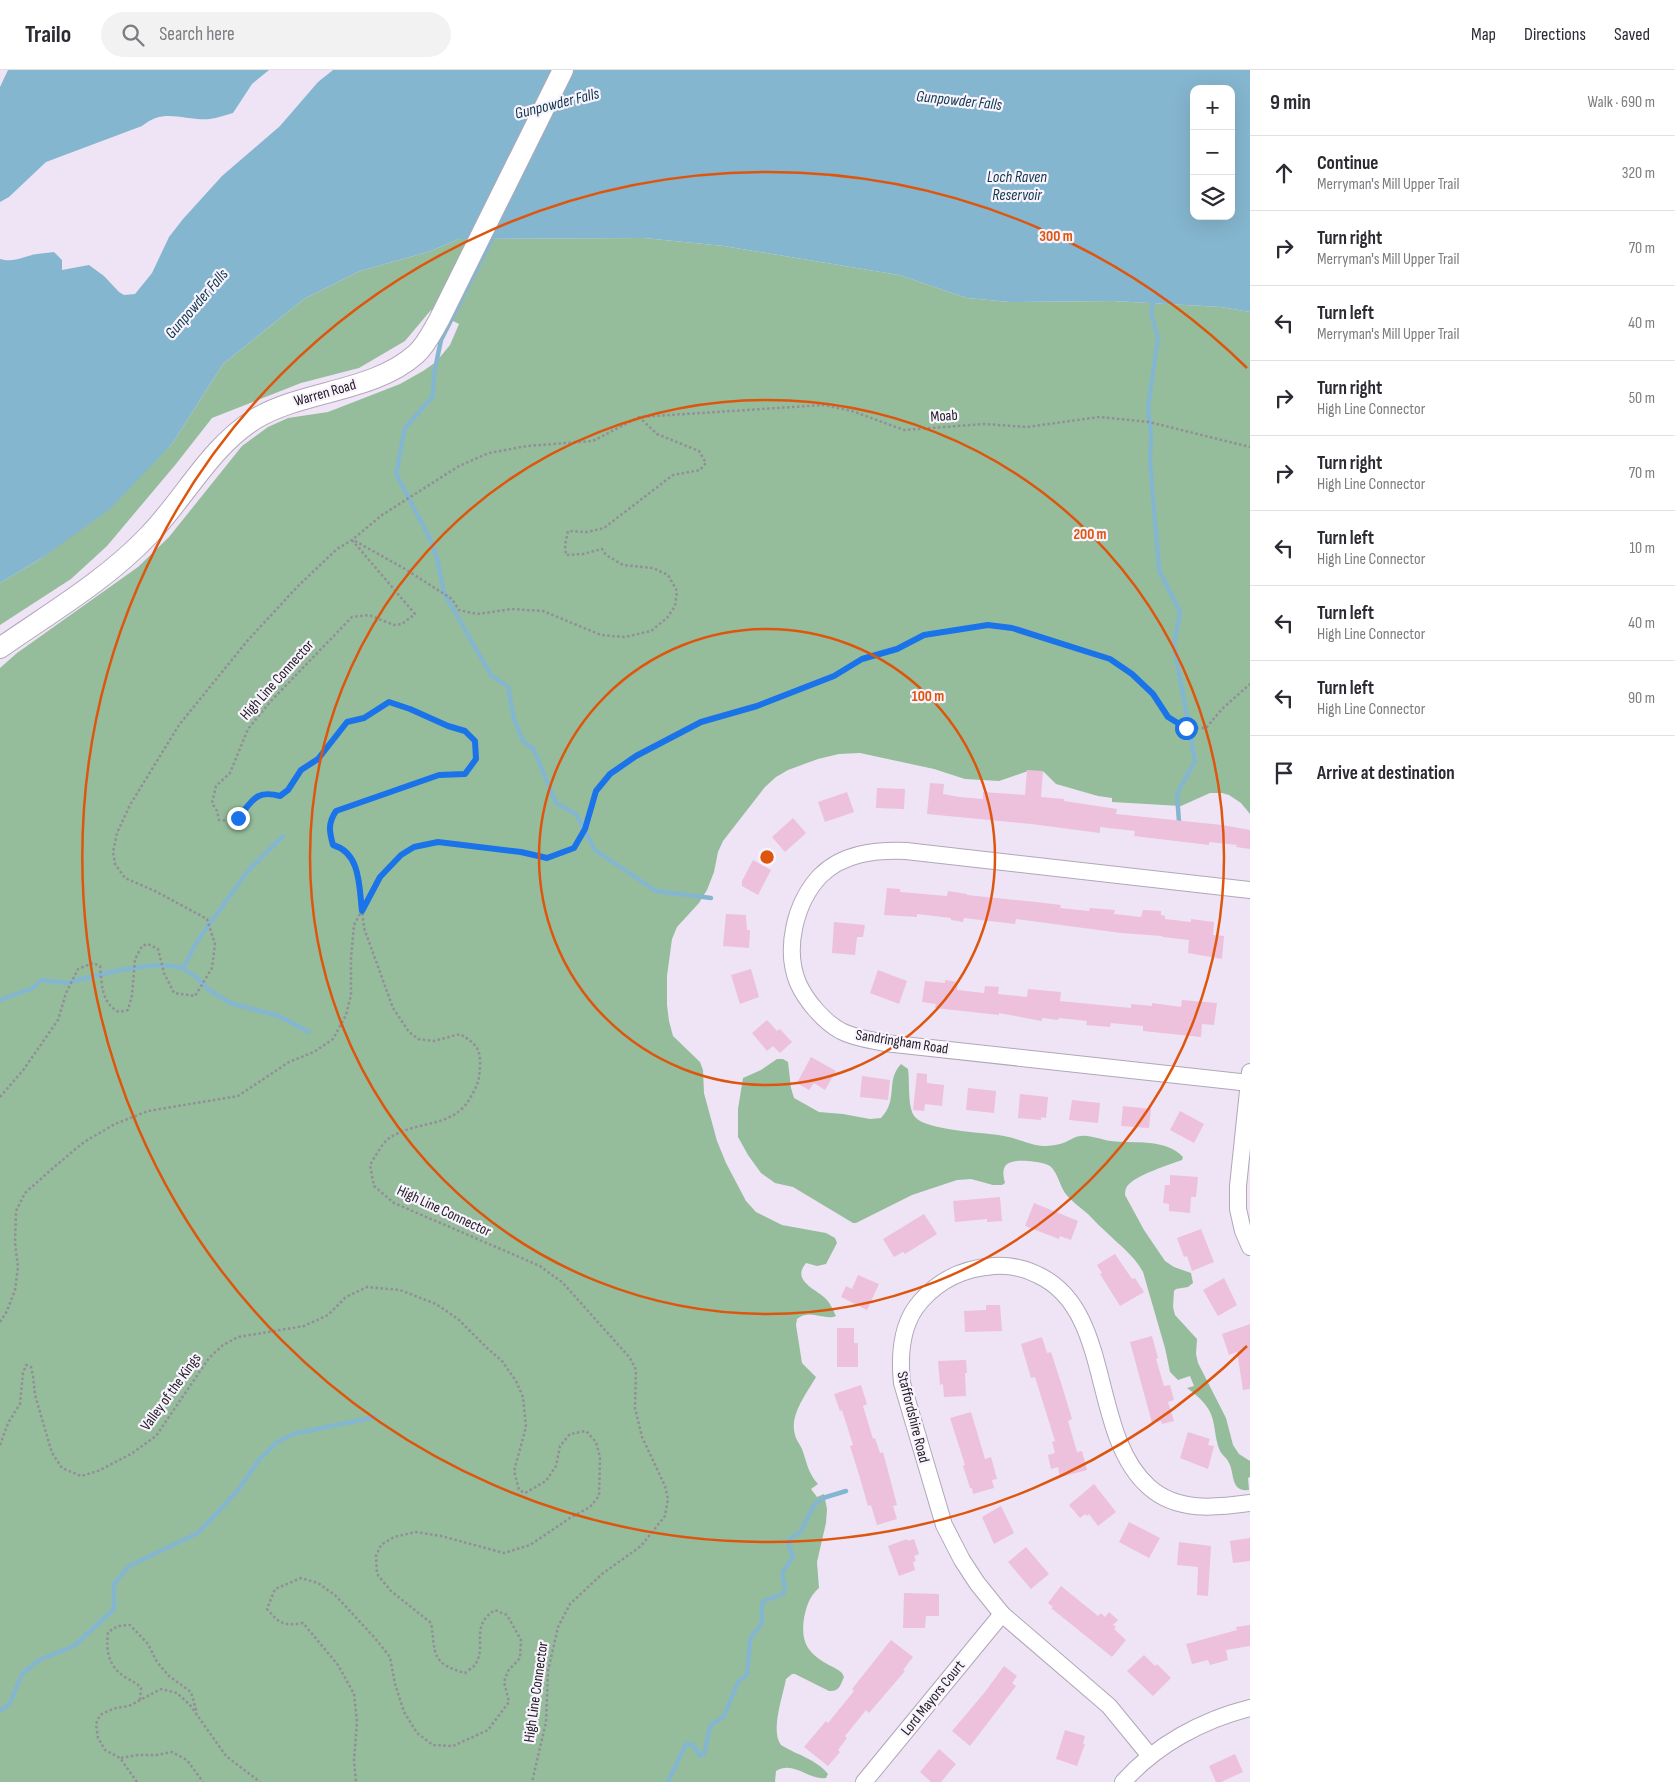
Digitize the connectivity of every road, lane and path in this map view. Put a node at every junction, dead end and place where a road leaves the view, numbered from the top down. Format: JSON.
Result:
{"nodes":[{"id":1,"x":563,"y":70,"type":"edge"},
{"id":2,"x":639,"y":418,"type":"junction"},
{"id":3,"x":1250,"y":447,"type":"edge"},
{"id":4,"x":352,"y":540,"type":"junction"},
{"id":5,"x":0,"y":648,"type":"edge"},
{"id":6,"x":1250,"y":684,"type":"edge"},
{"id":7,"x":1250,"y":890,"type":"edge"},
{"id":8,"x":362,"y":911,"type":"junction"},
{"id":9,"x":1250,"y":1079,"type":"edge"},
{"id":10,"x":0,"y":1097,"type":"edge"},
{"id":11,"x":1250,"y":1248,"type":"edge"},
{"id":12,"x":0,"y":1322,"type":"edge"},
{"id":13,"x":0,"y":1445,"type":"edge"},
{"id":14,"x":1250,"y":1503,"type":"edge"},
{"id":15,"x":1002,"y":1614,"type":"junction"},
{"id":16,"x":140,"y":1700,"type":"junction"},
{"id":17,"x":1250,"y":1708,"type":"edge"},
{"id":18,"x":197,"y":1715,"type":"junction"},
{"id":19,"x":1150,"y":1756,"type":"junction"},
{"id":20,"x":120,"y":1758,"type":"junction"},
{"id":21,"x":137,"y":1782,"type":"edge"},
{"id":22,"x":203,"y":1782,"type":"edge"},
{"id":23,"x":260,"y":1782,"type":"edge"},
{"id":24,"x":356,"y":1782,"type":"edge"},
{"id":25,"x":532,"y":1782,"type":"edge"},
{"id":26,"x":864,"y":1782,"type":"edge"},
{"id":27,"x":1123,"y":1782,"type":"edge"}],
"edges":[{"from":1,"to":5,"type":"street","name":"Warren Road"},
{"from":2,"to":3,"type":"path","name":"Moab"},
{"from":2,"to":4,"type":"path"},
{"from":2,"to":4,"type":"path"},
{"from":4,"to":8,"type":"path","name":"High Line Connector"},
{"from":4,"to":10,"type":"path"},
{"from":6,"to":8,"type":"path"},
{"from":7,"to":9,"type":"street","name":"Sandringham Road"},
{"from":8,"to":12,"type":"path"},
{"from":8,"to":25,"type":"path","name":"High Line Connector"},
{"from":9,"to":11,"type":"street"},
{"from":13,"to":24,"type":"path","name":"Valley of the Kings"},
{"from":14,"to":15,"type":"street","name":"Staffordshire Road"},
{"from":15,"to":19,"type":"street","name":"Staffordshire Road"},
{"from":15,"to":26,"type":"street","name":"Lord Mayors Court"},
{"from":16,"to":18,"type":"path"},
{"from":16,"to":18,"type":"path"},
{"from":16,"to":20,"type":"path"},
{"from":17,"to":19,"type":"street"},
{"from":18,"to":23,"type":"path"},
{"from":19,"to":27,"type":"street"},
{"from":20,"to":21,"type":"path"},
{"from":20,"to":22,"type":"path"}]}
